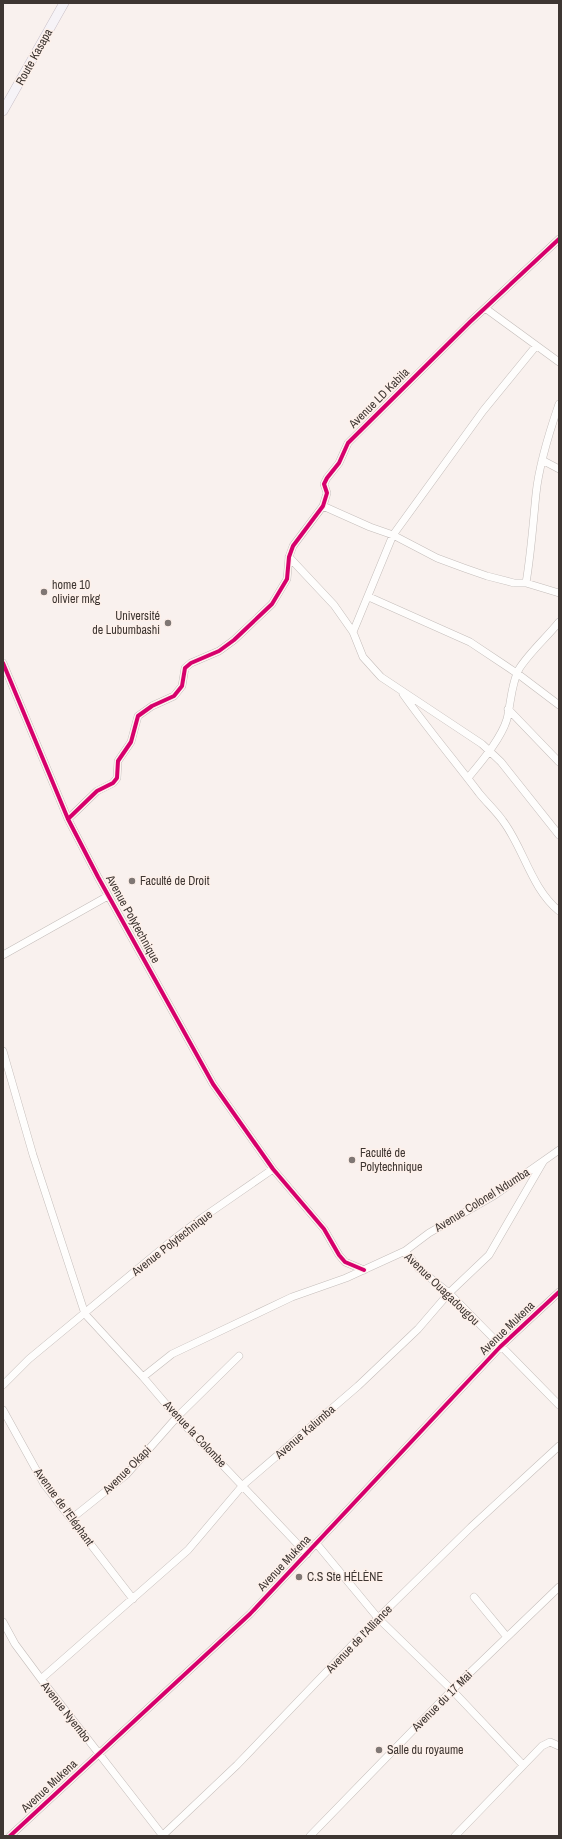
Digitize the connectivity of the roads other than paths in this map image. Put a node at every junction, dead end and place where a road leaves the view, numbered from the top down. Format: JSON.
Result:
{"nodes":[{"id":1,"x":61,"y":4,"type":"edge"},
{"id":2,"x":3,"y":111,"type":"edge"},
{"id":3,"x":559,"y":239,"type":"edge"},
{"id":4,"x":485,"y":308,"type":"junction"},
{"id":5,"x":536,"y":346,"type":"junction"},
{"id":6,"x":559,"y":362,"type":"edge"},
{"id":7,"x":559,"y":404,"type":"edge"},
{"id":8,"x":542,"y":460,"type":"junction"},
{"id":9,"x":559,"y":469,"type":"edge"},
{"id":10,"x":324,"y":506,"type":"junction"},
{"id":11,"x":393,"y":535,"type":"junction"},
{"id":12,"x":288,"y":557,"type":"junction"},
{"id":13,"x":526,"y":583,"type":"junction"},
{"id":14,"x":559,"y":593,"type":"edge"},
{"id":15,"x":369,"y":597,"type":"junction"},
{"id":16,"x":559,"y":622,"type":"edge"},
{"id":17,"x":353,"y":632,"type":"junction"},
{"id":18,"x":3,"y":663,"type":"edge"},
{"id":19,"x":518,"y":674,"type":"junction"},
{"id":20,"x":401,"y":690,"type":"junction"},
{"id":21,"x":559,"y":705,"type":"edge"},
{"id":22,"x":508,"y":709,"type":"junction"},
{"id":23,"x":489,"y":751,"type":"junction"},
{"id":24,"x":559,"y":762,"type":"edge"},
{"id":25,"x":468,"y":778,"type":"junction"},
{"id":26,"x":68,"y":819,"type":"junction"},
{"id":27,"x":559,"y":835,"type":"edge"},
{"id":28,"x":108,"y":896,"type":"junction"},
{"id":29,"x":559,"y":910,"type":"edge"},
{"id":30,"x":3,"y":956,"type":"edge"},
{"id":31,"x":3,"y":1051,"type":"edge"},
{"id":32,"x":559,"y":1150,"type":"edge"},
{"id":33,"x":543,"y":1162,"type":"junction"},
{"id":34,"x":273,"y":1169,"type":"junction"},
{"id":35,"x":405,"y":1251,"type":"junction"},
{"id":36,"x":364,"y":1270,"type":"junction"},
{"id":37,"x":559,"y":1292,"type":"edge"},
{"id":38,"x":449,"y":1293,"type":"junction"},
{"id":39,"x":85,"y":1314,"type":"junction"},
{"id":40,"x":500,"y":1347,"type":"junction"},
{"id":41,"x":239,"y":1356,"type":"dead end"},
{"id":42,"x":143,"y":1377,"type":"junction"},
{"id":43,"x":3,"y":1385,"type":"edge"},
{"id":44,"x":559,"y":1405,"type":"edge"},
{"id":45,"x":3,"y":1410,"type":"edge"},
{"id":46,"x":177,"y":1417,"type":"junction"},
{"id":47,"x":559,"y":1446,"type":"edge"},
{"id":48,"x":243,"y":1485,"type":"junction"},
{"id":49,"x":71,"y":1519,"type":"junction"},
{"id":50,"x":316,"y":1543,"type":"junction"},
{"id":51,"x":307,"y":1554,"type":"junction"},
{"id":52,"x":559,"y":1587,"type":"edge"},
{"id":53,"x":474,"y":1597,"type":"dead end"},
{"id":54,"x":133,"y":1598,"type":"junction"},
{"id":55,"x":378,"y":1618,"type":"junction"},
{"id":56,"x":3,"y":1622,"type":"edge"},
{"id":57,"x":507,"y":1636,"type":"junction"},
{"id":58,"x":41,"y":1679,"type":"junction"},
{"id":59,"x":452,"y":1690,"type":"junction"},
{"id":60,"x":559,"y":1746,"type":"edge"},
{"id":61,"x":98,"y":1753,"type":"junction"},
{"id":62,"x":523,"y":1765,"type":"junction"},
{"id":63,"x":10,"y":1836,"type":"edge"},
{"id":64,"x":163,"y":1836,"type":"edge"},
{"id":65,"x":310,"y":1836,"type":"edge"},
{"id":66,"x":455,"y":1836,"type":"edge"}],
"edges":[{"from":1,"to":2,"type":"main road","name":"Route Kasapa"},
{"from":3,"to":4,"type":"street","name":"Avenue LD Kabila"},
{"from":4,"to":5,"type":"street"},
{"from":4,"to":10,"type":"street","name":"Avenue LD Kabila"},
{"from":5,"to":6,"type":"street"},
{"from":5,"to":11,"type":"street"},
{"from":7,"to":8,"type":"street"},
{"from":8,"to":9,"type":"street"},
{"from":8,"to":13,"type":"street"},
{"from":10,"to":11,"type":"street"},
{"from":10,"to":12,"type":"street"},
{"from":11,"to":13,"type":"street"},
{"from":11,"to":15,"type":"street"},
{"from":12,"to":17,"type":"street"},
{"from":12,"to":26,"type":"street"},
{"from":13,"to":14,"type":"street"},
{"from":15,"to":17,"type":"street"},
{"from":15,"to":19,"type":"street"},
{"from":16,"to":19,"type":"street"},
{"from":17,"to":20,"type":"street"},
{"from":18,"to":26,"type":"street","name":"Avenue Polytechnique"},
{"from":19,"to":21,"type":"street"},
{"from":19,"to":22,"type":"street"},
{"from":20,"to":23,"type":"street"},
{"from":20,"to":25,"type":"street"},
{"from":22,"to":23,"type":"street"},
{"from":22,"to":24,"type":"street"},
{"from":23,"to":25,"type":"street"},
{"from":23,"to":27,"type":"street"},
{"from":25,"to":29,"type":"street"},
{"from":26,"to":28,"type":"street","name":"Avenue Polytechnique"},
{"from":28,"to":30,"type":"street"},
{"from":28,"to":34,"type":"street","name":"Avenue Polytechnique"},
{"from":31,"to":39,"type":"street"},
{"from":32,"to":33,"type":"street","name":"Avenue Colonel Ndumba"},
{"from":33,"to":35,"type":"street","name":"Avenue Colonel Ndumba"},
{"from":33,"to":38,"type":"street","name":"Avenue Kalumba"},
{"from":34,"to":36,"type":"street"},
{"from":34,"to":39,"type":"street","name":"Avenue Polytechnique"},
{"from":35,"to":36,"type":"street","name":"Avenue Ouagadougou"},
{"from":35,"to":38,"type":"street","name":"Avenue Ouagadougou"},
{"from":36,"to":42,"type":"street","name":"Avenue Ouagadougou"},
{"from":37,"to":40,"type":"street","name":"Avenue Mukena"},
{"from":38,"to":40,"type":"street","name":"Avenue Ouagadougou"},
{"from":38,"to":48,"type":"street","name":"Avenue Kalumba"},
{"from":39,"to":42,"type":"street","name":"Avenue la Colombe"},
{"from":39,"to":43,"type":"street","name":"Avenue Polytechnique"},
{"from":40,"to":44,"type":"street","name":"Avenue Ouagadougou"},
{"from":40,"to":50,"type":"street","name":"Avenue Mukena"},
{"from":41,"to":46,"type":"street","name":"Avenue Okapi"},
{"from":42,"to":46,"type":"street","name":"Avenue la Colombe"},
{"from":45,"to":49,"type":"street","name":"Avenue de l'Eléphant"},
{"from":46,"to":48,"type":"street","name":"Avenue la Colombe"},
{"from":46,"to":49,"type":"street","name":"Avenue Okapi"},
{"from":47,"to":55,"type":"street","name":"Avenue de l'Alliance"},
{"from":48,"to":51,"type":"street","name":"Avenue la Colombe"},
{"from":48,"to":54,"type":"street","name":"Avenue Kalumba"},
{"from":49,"to":54,"type":"street","name":"Avenue de l'Eléphant"},
{"from":50,"to":51,"type":"street","name":"Avenue Mukena"},
{"from":50,"to":55,"type":"street"},
{"from":51,"to":61,"type":"street","name":"Avenue Mukena"},
{"from":52,"to":57,"type":"street","name":"Avenue du 17 Mai"},
{"from":53,"to":57,"type":"street"},
{"from":54,"to":58,"type":"street","name":"Avenue Kalumba"},
{"from":55,"to":59,"type":"street"},
{"from":55,"to":64,"type":"street","name":"Avenue de l'Alliance"},
{"from":56,"to":58,"type":"street","name":"Avenue Nyembo"},
{"from":57,"to":59,"type":"street","name":"Avenue du 17 Mai"},
{"from":58,"to":61,"type":"street","name":"Avenue Nyembo"},
{"from":59,"to":62,"type":"street"},
{"from":59,"to":65,"type":"street","name":"Avenue du 17 Mai"},
{"from":60,"to":62,"type":"street"},
{"from":61,"to":63,"type":"street","name":"Avenue Mukena"},
{"from":61,"to":64,"type":"street","name":"Avenue Nyembo"},
{"from":62,"to":66,"type":"street"}]}
